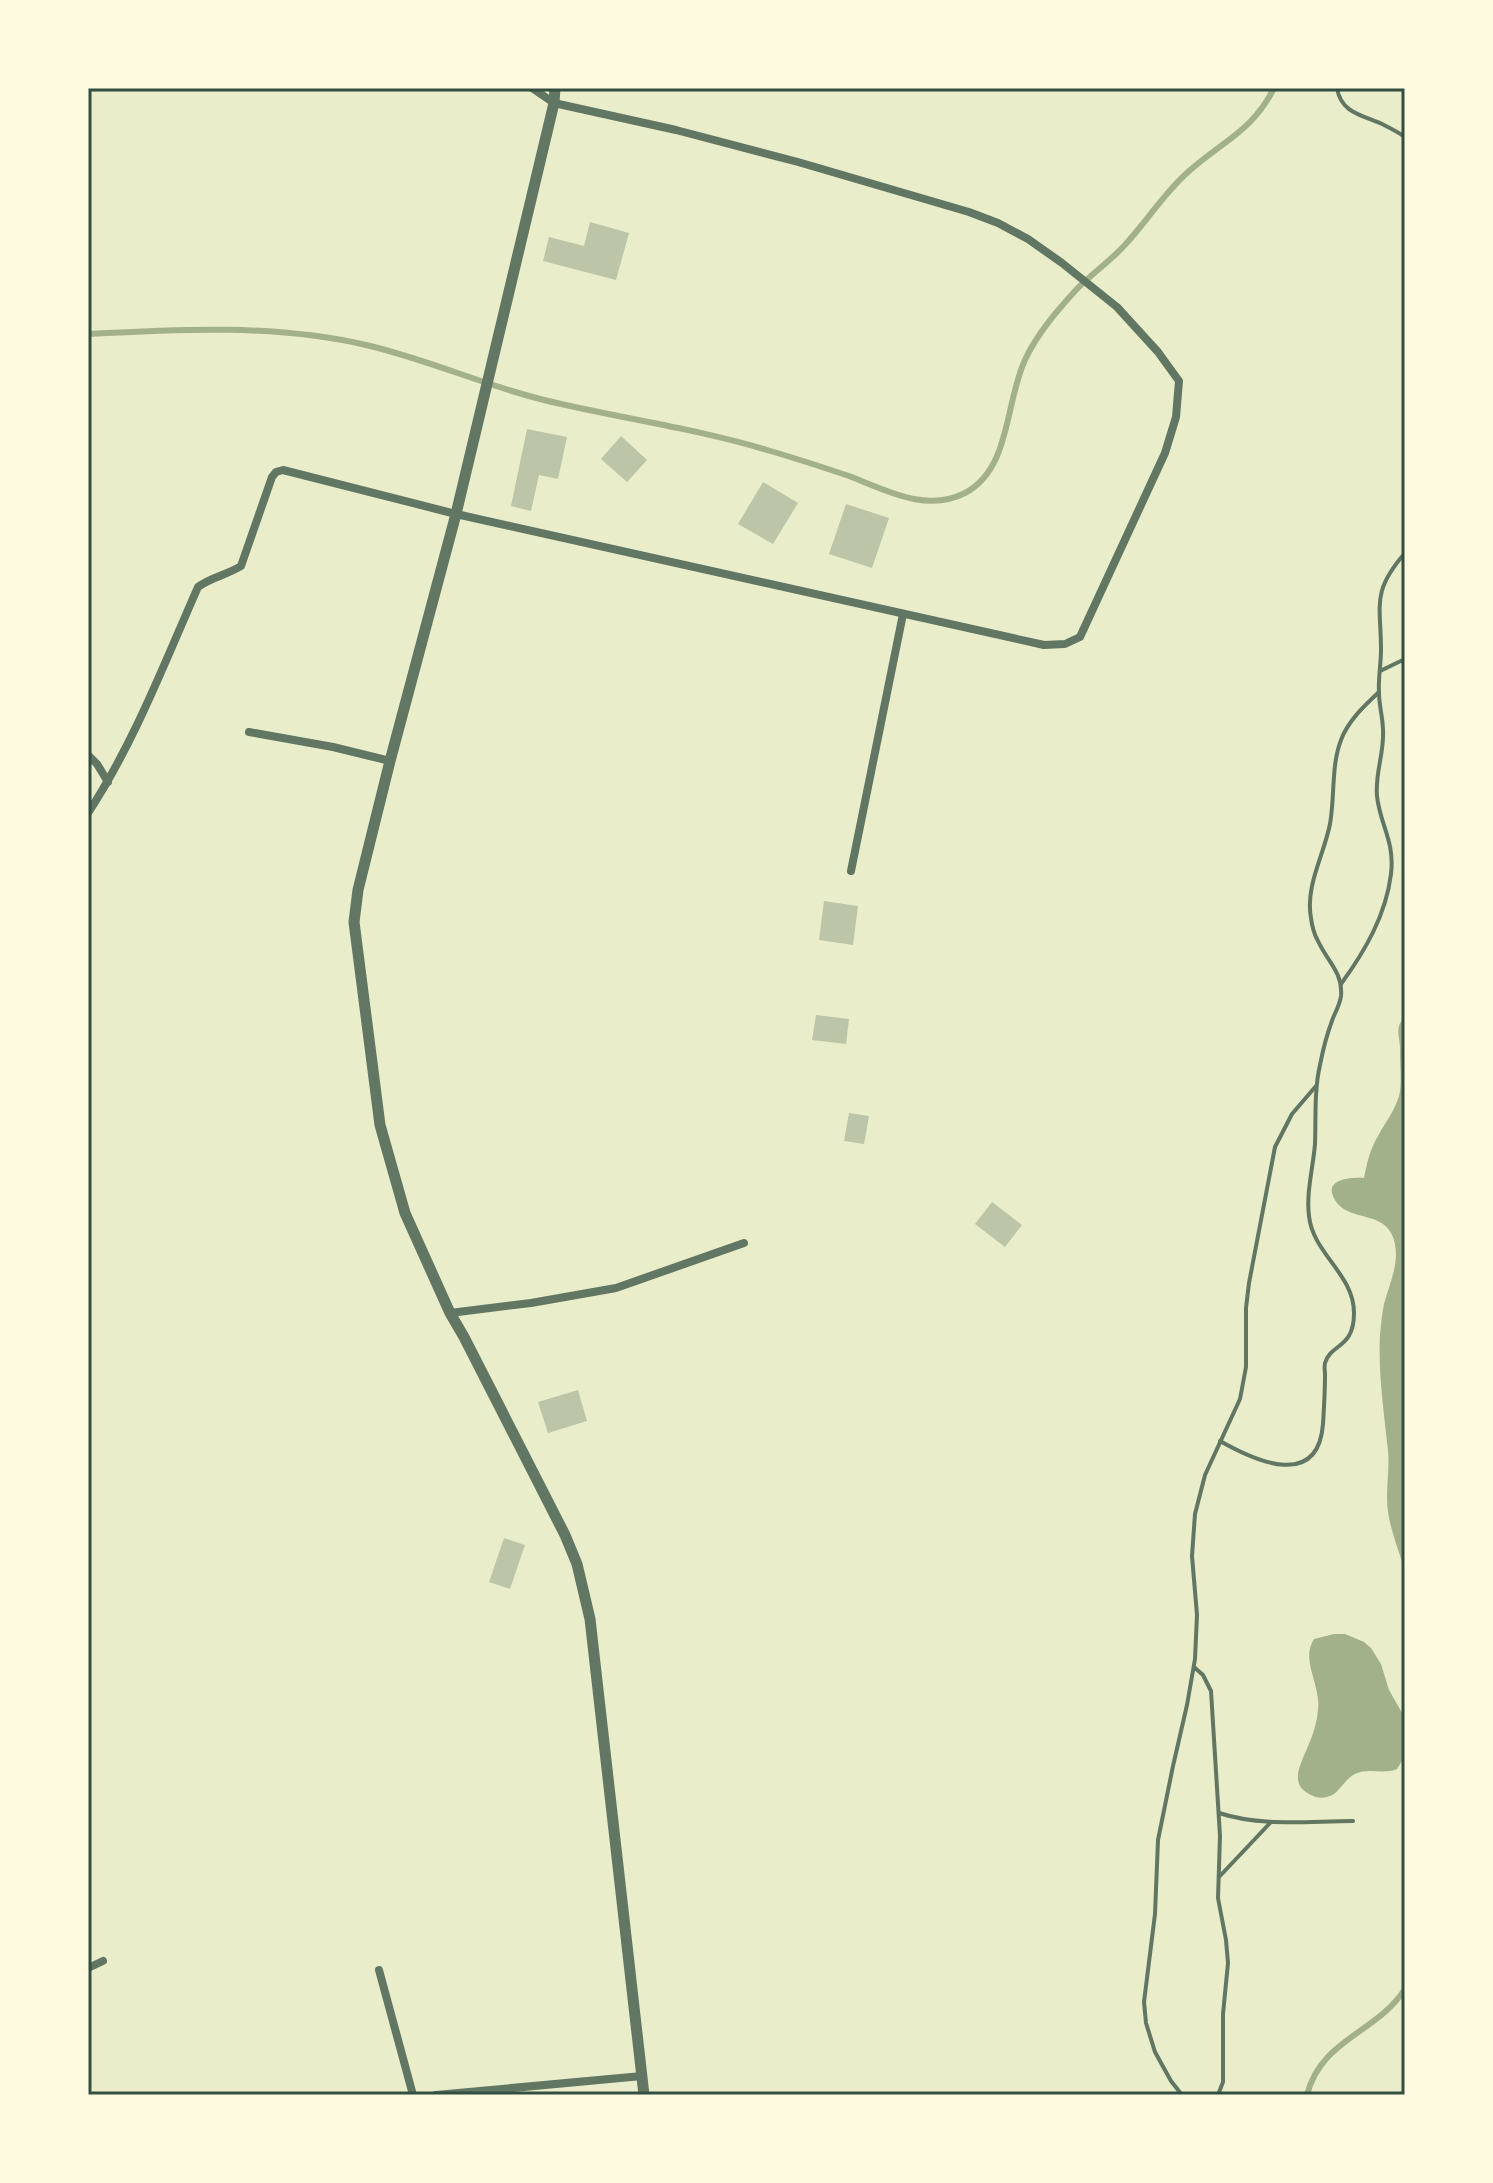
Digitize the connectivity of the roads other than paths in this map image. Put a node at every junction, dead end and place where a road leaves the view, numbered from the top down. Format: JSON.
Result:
{"nodes":[{"id":1,"x":532,"y":88,"type":"edge"},
{"id":2,"x":555,"y":88,"type":"edge"},
{"id":3,"x":1337,"y":88,"type":"edge"},
{"id":4,"x":554,"y":103,"type":"junction"},
{"id":5,"x":1405,"y":137,"type":"edge"},
{"id":6,"x":456,"y":514,"type":"junction"},
{"id":7,"x":1405,"y":553,"type":"edge"},
{"id":8,"x":903,"y":614,"type":"junction"},
{"id":9,"x":1405,"y":659,"type":"edge"},
{"id":10,"x":1380,"y":671,"type":"junction"},
{"id":11,"x":1379,"y":692,"type":"junction"},
{"id":12,"x":249,"y":732,"type":"dead end"},
{"id":13,"x":88,"y":755,"type":"edge"},
{"id":14,"x":390,"y":761,"type":"junction"},
{"id":15,"x":108,"y":782,"type":"junction"},
{"id":16,"x":88,"y":813,"type":"edge"},
{"id":17,"x":851,"y":871,"type":"dead end"},
{"id":18,"x":1341,"y":984,"type":"junction"},
{"id":19,"x":1316,"y":1086,"type":"junction"},
{"id":20,"x":744,"y":1243,"type":"dead end"},
{"id":21,"x":450,"y":1313,"type":"junction"},
{"id":22,"x":1220,"y":1441,"type":"junction"},
{"id":23,"x":1194,"y":1667,"type":"junction"},
{"id":24,"x":1219,"y":1813,"type":"junction"},
{"id":25,"x":1353,"y":1821,"type":"dead end"},
{"id":26,"x":1271,"y":1822,"type":"junction"},
{"id":27,"x":1218,"y":1879,"type":"junction"},
{"id":28,"x":103,"y":1961,"type":"dead end"},
{"id":29,"x":88,"y":1968,"type":"edge"},
{"id":30,"x":379,"y":1970,"type":"dead end"},
{"id":31,"x":642,"y":2076,"type":"junction"},
{"id":32,"x":413,"y":2095,"type":"edge"},
{"id":33,"x":436,"y":2095,"type":"edge"},
{"id":34,"x":644,"y":2095,"type":"edge"},
{"id":35,"x":1182,"y":2095,"type":"edge"},
{"id":36,"x":1218,"y":2095,"type":"edge"}],
"edges":[{"from":1,"to":4,"type":"street"},
{"from":2,"to":4,"type":"street"},
{"from":3,"to":5,"type":"lane"},
{"from":4,"to":6,"type":"street"},
{"from":4,"to":8,"type":"street"},
{"from":6,"to":8,"type":"street"},
{"from":6,"to":14,"type":"street"},
{"from":6,"to":15,"type":"street"},
{"from":7,"to":10,"type":"lane"},
{"from":8,"to":17,"type":"street"},
{"from":9,"to":10,"type":"lane"},
{"from":10,"to":11,"type":"lane"},
{"from":11,"to":18,"type":"lane"},
{"from":11,"to":18,"type":"lane"},
{"from":12,"to":14,"type":"street"},
{"from":13,"to":15,"type":"street"},
{"from":14,"to":21,"type":"street"},
{"from":15,"to":16,"type":"street"},
{"from":18,"to":19,"type":"lane"},
{"from":19,"to":22,"type":"lane"},
{"from":19,"to":22,"type":"lane"},
{"from":20,"to":21,"type":"street"},
{"from":21,"to":31,"type":"street"},
{"from":22,"to":23,"type":"lane"},
{"from":23,"to":24,"type":"lane"},
{"from":23,"to":35,"type":"lane"},
{"from":24,"to":26,"type":"lane"},
{"from":24,"to":27,"type":"lane"},
{"from":25,"to":26,"type":"lane"},
{"from":26,"to":27,"type":"lane"},
{"from":27,"to":36,"type":"lane"},
{"from":28,"to":29,"type":"street"},
{"from":30,"to":32,"type":"street"},
{"from":31,"to":33,"type":"street"},
{"from":31,"to":34,"type":"street"}]}
